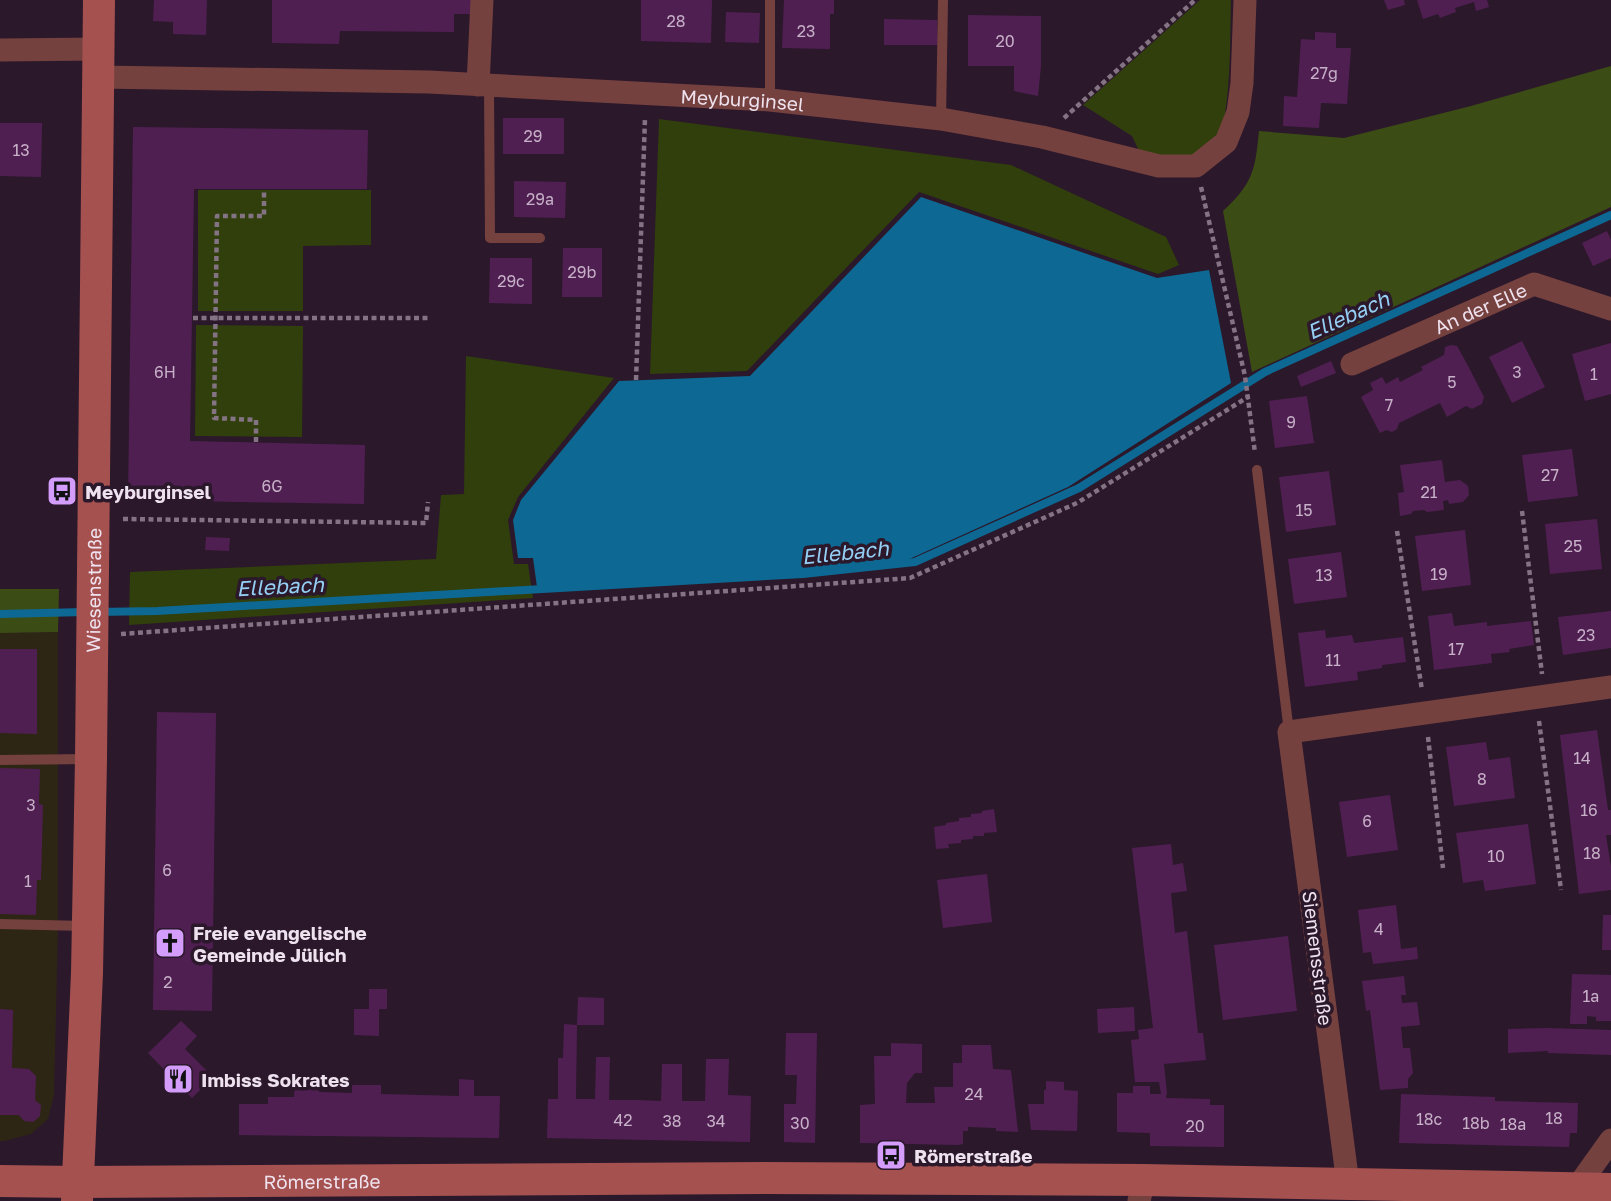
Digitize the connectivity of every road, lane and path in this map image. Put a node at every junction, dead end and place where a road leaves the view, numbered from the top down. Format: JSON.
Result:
{"nodes":[{"id":1,"x":99,"y":0,"type":"edge"},
{"id":2,"x":482,"y":0,"type":"edge"},
{"id":3,"x":770,"y":0,"type":"edge"},
{"id":4,"x":943,"y":0,"type":"edge"},
{"id":5,"x":1195,"y":0,"type":"edge"},
{"id":6,"x":1245,"y":0,"type":"edge"},
{"id":7,"x":0,"y":50,"type":"edge"},
{"id":8,"x":99,"y":63,"type":"junction"},
{"id":9,"x":483,"y":85,"type":"junction"},
{"id":10,"x":646,"y":93,"type":"junction"},
{"id":11,"x":770,"y":100,"type":"junction"},
{"id":12,"x":941,"y":119,"type":"junction"},
{"id":13,"x":1042,"y":137,"type":"junction"},
{"id":14,"x":1196,"y":166,"type":"junction"},
{"id":15,"x":264,"y":189,"type":"dead end"},
{"id":16,"x":540,"y":238,"type":"dead end"},
{"id":17,"x":1611,"y":309,"type":"edge"},
{"id":18,"x":193,"y":318,"type":"dead end"},
{"id":19,"x":217,"y":318,"type":"junction"},
{"id":20,"x":429,"y":318,"type":"dead end"},
{"id":21,"x":1352,"y":364,"type":"dead end"},
{"id":22,"x":636,"y":380,"type":"dead end"},
{"id":23,"x":1248,"y":397,"type":"junction"},
{"id":24,"x":256,"y":442,"type":"dead end"},
{"id":25,"x":1257,"y":470,"type":"joint"},
{"id":26,"x":428,"y":502,"type":"dead end"},
{"id":27,"x":1522,"y":511,"type":"dead end"},
{"id":28,"x":93,"y":519,"type":"junction"},
{"id":29,"x":92,"y":636,"type":"junction"},
{"id":30,"x":1611,"y":687,"type":"edge"},
{"id":31,"x":1540,"y":697,"type":"junction"},
{"id":32,"x":1289,"y":732,"type":"junction"},
{"id":33,"x":91,"y":759,"type":"junction"},
{"id":34,"x":0,"y":760,"type":"edge"},
{"id":35,"x":1561,"y":890,"type":"dead end"},
{"id":36,"x":0,"y":924,"type":"edge"},
{"id":37,"x":88,"y":926,"type":"junction"},
{"id":38,"x":1611,"y":1140,"type":"edge"},
{"id":39,"x":0,"y":1181,"type":"edge"},
{"id":40,"x":1348,"y":1184,"type":"junction"},
{"id":41,"x":1577,"y":1189,"type":"junction"},
{"id":42,"x":1611,"y":1189,"type":"edge"},
{"id":43,"x":77,"y":1191,"type":"edge"},
{"id":44,"x":1142,"y":1191,"type":"edge"}],
"edges":[{"from":1,"to":8,"type":"main road","name":"Wiesenstraße"},
{"from":2,"to":9,"type":"street"},
{"from":3,"to":11,"type":"lane"},
{"from":4,"to":12,"type":"lane"},
{"from":5,"to":13,"type":"path"},
{"from":6,"to":14,"type":"street"},
{"from":7,"to":8,"type":"street","name":"Meyburginsel"},
{"from":8,"to":9,"type":"street","name":"Meyburginsel"},
{"from":8,"to":28,"type":"main road","name":"Wiesenstraße"},
{"from":9,"to":10,"type":"street","name":"Meyburginsel"},
{"from":9,"to":16,"type":"lane"},
{"from":10,"to":11,"type":"street","name":"Meyburginsel"},
{"from":10,"to":22,"type":"path"},
{"from":11,"to":12,"type":"street","name":"Meyburginsel"},
{"from":12,"to":13,"type":"street","name":"Meyburginsel"},
{"from":13,"to":14,"type":"street","name":"Meyburginsel"},
{"from":14,"to":23,"type":"path"},
{"from":15,"to":19,"type":"path"},
{"from":17,"to":21,"type":"street","name":"An der Elle"},
{"from":18,"to":19,"type":"path"},
{"from":19,"to":20,"type":"path"},
{"from":19,"to":24,"type":"path"},
{"from":23,"to":25,"type":"path"},
{"from":23,"to":29,"type":"path"},
{"from":25,"to":32,"type":"lane","name":"Siemensstraße"},
{"from":26,"to":28,"type":"path"},
{"from":27,"to":31,"type":"path"},
{"from":28,"to":29,"type":"main road","name":"Wiesenstraße"},
{"from":29,"to":33,"type":"main road","name":"Wiesenstraße"},
{"from":30,"to":31,"type":"street"},
{"from":31,"to":32,"type":"street"},
{"from":31,"to":35,"type":"path"},
{"from":32,"to":40,"type":"street","name":"Siemensstraße"},
{"from":33,"to":34,"type":"lane"},
{"from":33,"to":37,"type":"main road","name":"Wiesenstraße"},
{"from":36,"to":37,"type":"lane"},
{"from":37,"to":43,"type":"main road","name":"Wiesenstraße"},
{"from":38,"to":41,"type":"street"},
{"from":39,"to":43,"type":"main road","name":"Römerstraße"},
{"from":40,"to":41,"type":"main road","name":"Römerstraße"},
{"from":40,"to":44,"type":"main road","name":"Römerstraße"},
{"from":41,"to":42,"type":"main road","name":"Römerstraße"},
{"from":43,"to":44,"type":"main road","name":"Römerstraße"}]}
